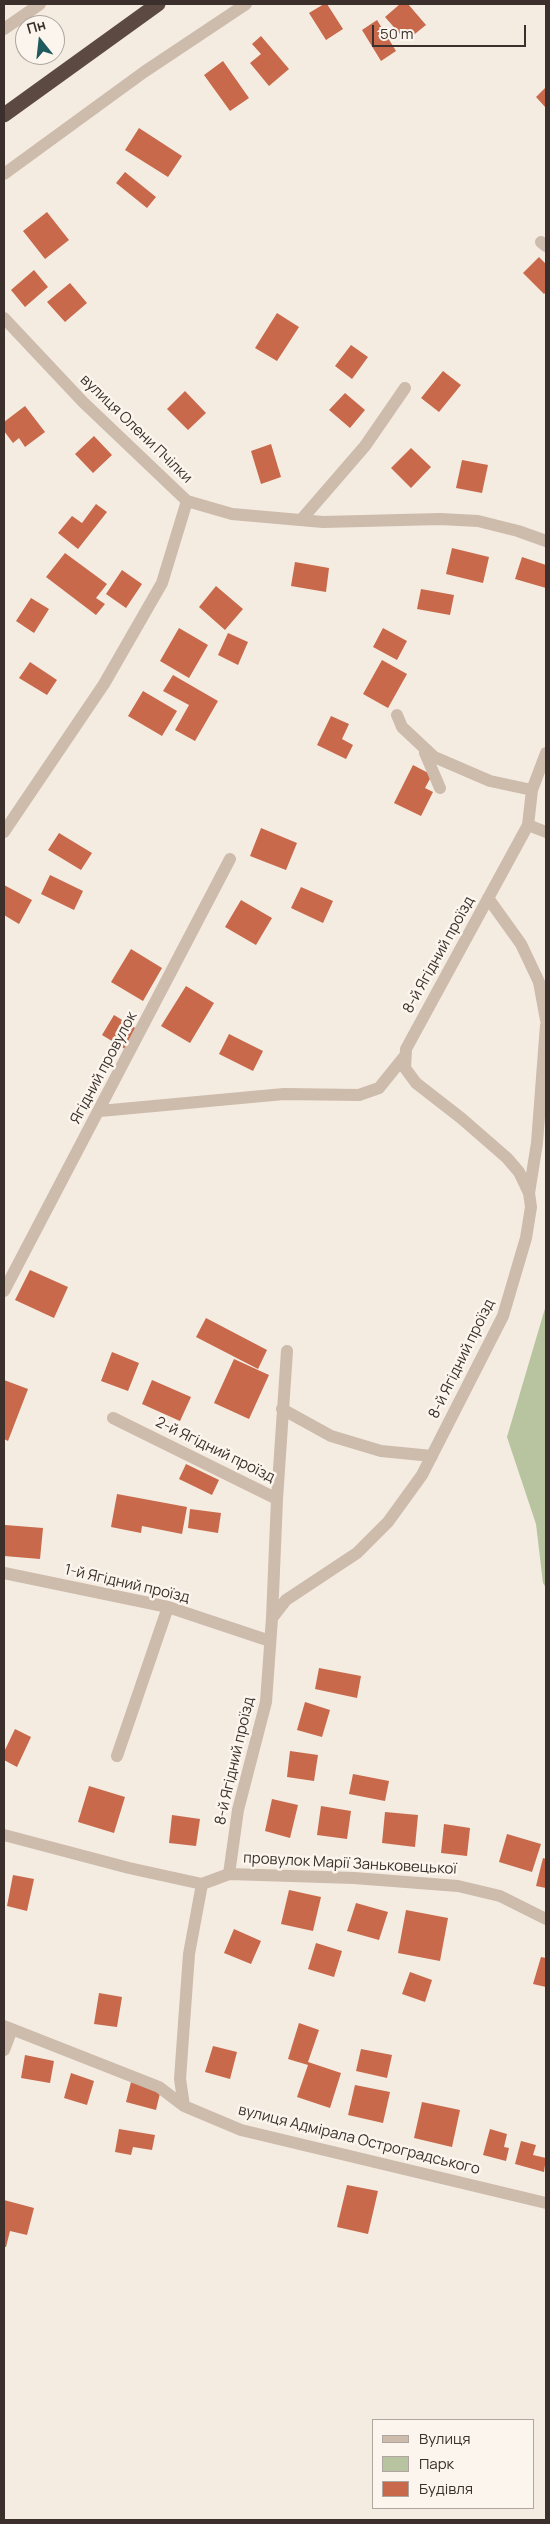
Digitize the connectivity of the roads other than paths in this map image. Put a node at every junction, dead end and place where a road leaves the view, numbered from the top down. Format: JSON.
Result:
{"nodes":[{"id":1,"x":40,"y":4,"type":"edge"},
{"id":2,"x":158,"y":4,"type":"edge"},
{"id":3,"x":246,"y":4,"type":"edge"},
{"id":4,"x":4,"y":29,"type":"edge"},
{"id":5,"x":4,"y":115,"type":"edge"},
{"id":6,"x":4,"y":174,"type":"edge"},
{"id":7,"x":4,"y":318,"type":"edge"},
{"id":8,"x":405,"y":388,"type":"dead end"},
{"id":9,"x":187,"y":501,"type":"junction"},
{"id":10,"x":301,"y":520,"type":"junction"},
{"id":11,"x":546,"y":541,"type":"edge"},
{"id":12,"x":397,"y":715,"type":"dead end"},
{"id":13,"x":425,"y":753,"type":"junction"},
{"id":14,"x":546,"y":753,"type":"edge"},
{"id":15,"x":440,"y":788,"type":"dead end"},
{"id":16,"x":532,"y":790,"type":"junction"},
{"id":17,"x":528,"y":825,"type":"junction"},
{"id":18,"x":4,"y":832,"type":"edge"},
{"id":19,"x":546,"y":832,"type":"edge"},
{"id":20,"x":230,"y":859,"type":"dead end"},
{"id":21,"x":488,"y":898,"type":"junction"},
{"id":22,"x":546,"y":1020,"type":"edge"},
{"id":23,"x":546,"y":1025,"type":"edge"},
{"id":24,"x":404,"y":1057,"type":"junction"},
{"id":25,"x":100,"y":1111,"type":"junction"},
{"id":26,"x":529,"y":1193,"type":"junction"},
{"id":27,"x":4,"y":1291,"type":"edge"},
{"id":28,"x":287,"y":1351,"type":"dead end"},
{"id":29,"x":282,"y":1409,"type":"junction"},
{"id":30,"x":113,"y":1418,"type":"dead end"},
{"id":31,"x":432,"y":1456,"type":"junction"},
{"id":32,"x":277,"y":1499,"type":"junction"},
{"id":33,"x":4,"y":1574,"type":"edge"},
{"id":34,"x":168,"y":1607,"type":"junction"},
{"id":35,"x":272,"y":1618,"type":"junction"},
{"id":36,"x":270,"y":1641,"type":"junction"},
{"id":37,"x":117,"y":1756,"type":"dead end"},
{"id":38,"x":4,"y":1835,"type":"edge"},
{"id":39,"x":229,"y":1874,"type":"junction"},
{"id":40,"x":202,"y":1884,"type":"junction"},
{"id":41,"x":546,"y":1919,"type":"edge"},
{"id":42,"x":8,"y":2028,"type":"edge"},
{"id":43,"x":4,"y":2050,"type":"edge"},
{"id":44,"x":184,"y":2106,"type":"junction"},
{"id":45,"x":546,"y":2203,"type":"edge"}],
"edges":[{"from":1,"to":4,"type":"street"},
{"from":2,"to":5,"type":"highway"},
{"from":3,"to":6,"type":"street"},
{"from":7,"to":9,"type":"street","name":"вулиця Олени Пчілки"},
{"from":8,"to":10,"type":"street"},
{"from":9,"to":10,"type":"street","name":"вулиця Олени Пчілки"},
{"from":9,"to":18,"type":"street"},
{"from":10,"to":11,"type":"street","name":"вулиця Олени Пчілки"},
{"from":12,"to":13,"type":"street"},
{"from":13,"to":15,"type":"street"},
{"from":13,"to":16,"type":"street"},
{"from":14,"to":16,"type":"street","name":"8-й Ягідний проїзд"},
{"from":16,"to":17,"type":"street","name":"8-й Ягідний проїзд"},
{"from":17,"to":19,"type":"street"},
{"from":17,"to":21,"type":"street","name":"8-й Ягідний проїзд"},
{"from":20,"to":25,"type":"street","name":"Ягідний провулок"},
{"from":21,"to":22,"type":"street"},
{"from":21,"to":24,"type":"street","name":"8-й Ягідний проїзд"},
{"from":23,"to":26,"type":"street"},
{"from":24,"to":25,"type":"street"},
{"from":24,"to":26,"type":"street","name":"8-й Ягідний проїзд"},
{"from":25,"to":27,"type":"street","name":"Ягідний провулок"},
{"from":26,"to":31,"type":"street","name":"8-й Ягідний проїзд"},
{"from":28,"to":29,"type":"street"},
{"from":29,"to":31,"type":"street"},
{"from":29,"to":32,"type":"street"},
{"from":30,"to":32,"type":"street","name":"2-й Ягідний проїзд"},
{"from":31,"to":35,"type":"street","name":"8-й Ягідний проїзд"},
{"from":32,"to":35,"type":"street","name":"2-й Ягідний проїзд"},
{"from":33,"to":34,"type":"street","name":"1-й Ягідний проїзд"},
{"from":34,"to":36,"type":"street","name":"1-й Ягідний проїзд"},
{"from":34,"to":37,"type":"street"},
{"from":35,"to":36,"type":"street","name":"8-й Ягідний проїзд"},
{"from":36,"to":39,"type":"street","name":"8-й Ягідний проїзд"},
{"from":38,"to":40,"type":"street"},
{"from":39,"to":40,"type":"street","name":"провулок Марії Заньковецької"},
{"from":39,"to":41,"type":"street","name":"провулок Марії Заньковецької"},
{"from":40,"to":44,"type":"street"},
{"from":42,"to":43,"type":"street"},
{"from":42,"to":44,"type":"street","name":"вулиця Адмірала Остроградського"},
{"from":44,"to":45,"type":"street","name":"вулиця Адмірала Остроградського"}]}
